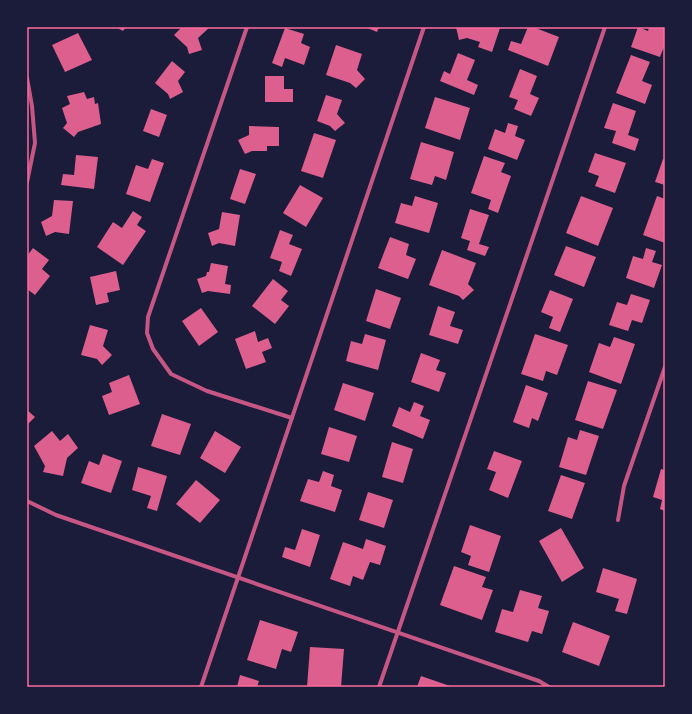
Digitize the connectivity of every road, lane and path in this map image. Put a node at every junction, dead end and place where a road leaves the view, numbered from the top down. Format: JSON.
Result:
{"nodes":[{"id":1,"x":247,"y":27,"type":"edge"},
{"id":2,"x":424,"y":27,"type":"edge"},
{"id":3,"x":605,"y":27,"type":"edge"},
{"id":4,"x":27,"y":78,"type":"edge"},
{"id":5,"x":27,"y":182,"type":"edge"},
{"id":6,"x":665,"y":367,"type":"edge"},
{"id":7,"x":292,"y":418,"type":"junction"},
{"id":8,"x":27,"y":501,"type":"edge"},
{"id":9,"x":618,"y":520,"type":"dead end"},
{"id":10,"x":238,"y":577,"type":"junction"},
{"id":11,"x":397,"y":632,"type":"junction"},
{"id":12,"x":201,"y":687,"type":"edge"},
{"id":13,"x":379,"y":687,"type":"edge"},
{"id":14,"x":549,"y":687,"type":"edge"}],
"edges":[{"from":1,"to":7,"type":"street"},
{"from":2,"to":7,"type":"street"},
{"from":3,"to":11,"type":"street"},
{"from":4,"to":5,"type":"street"},
{"from":6,"to":9,"type":"street"},
{"from":7,"to":10,"type":"street"},
{"from":8,"to":10,"type":"street"},
{"from":10,"to":11,"type":"street"},
{"from":10,"to":12,"type":"street"},
{"from":11,"to":13,"type":"street"},
{"from":11,"to":14,"type":"street"}]}
